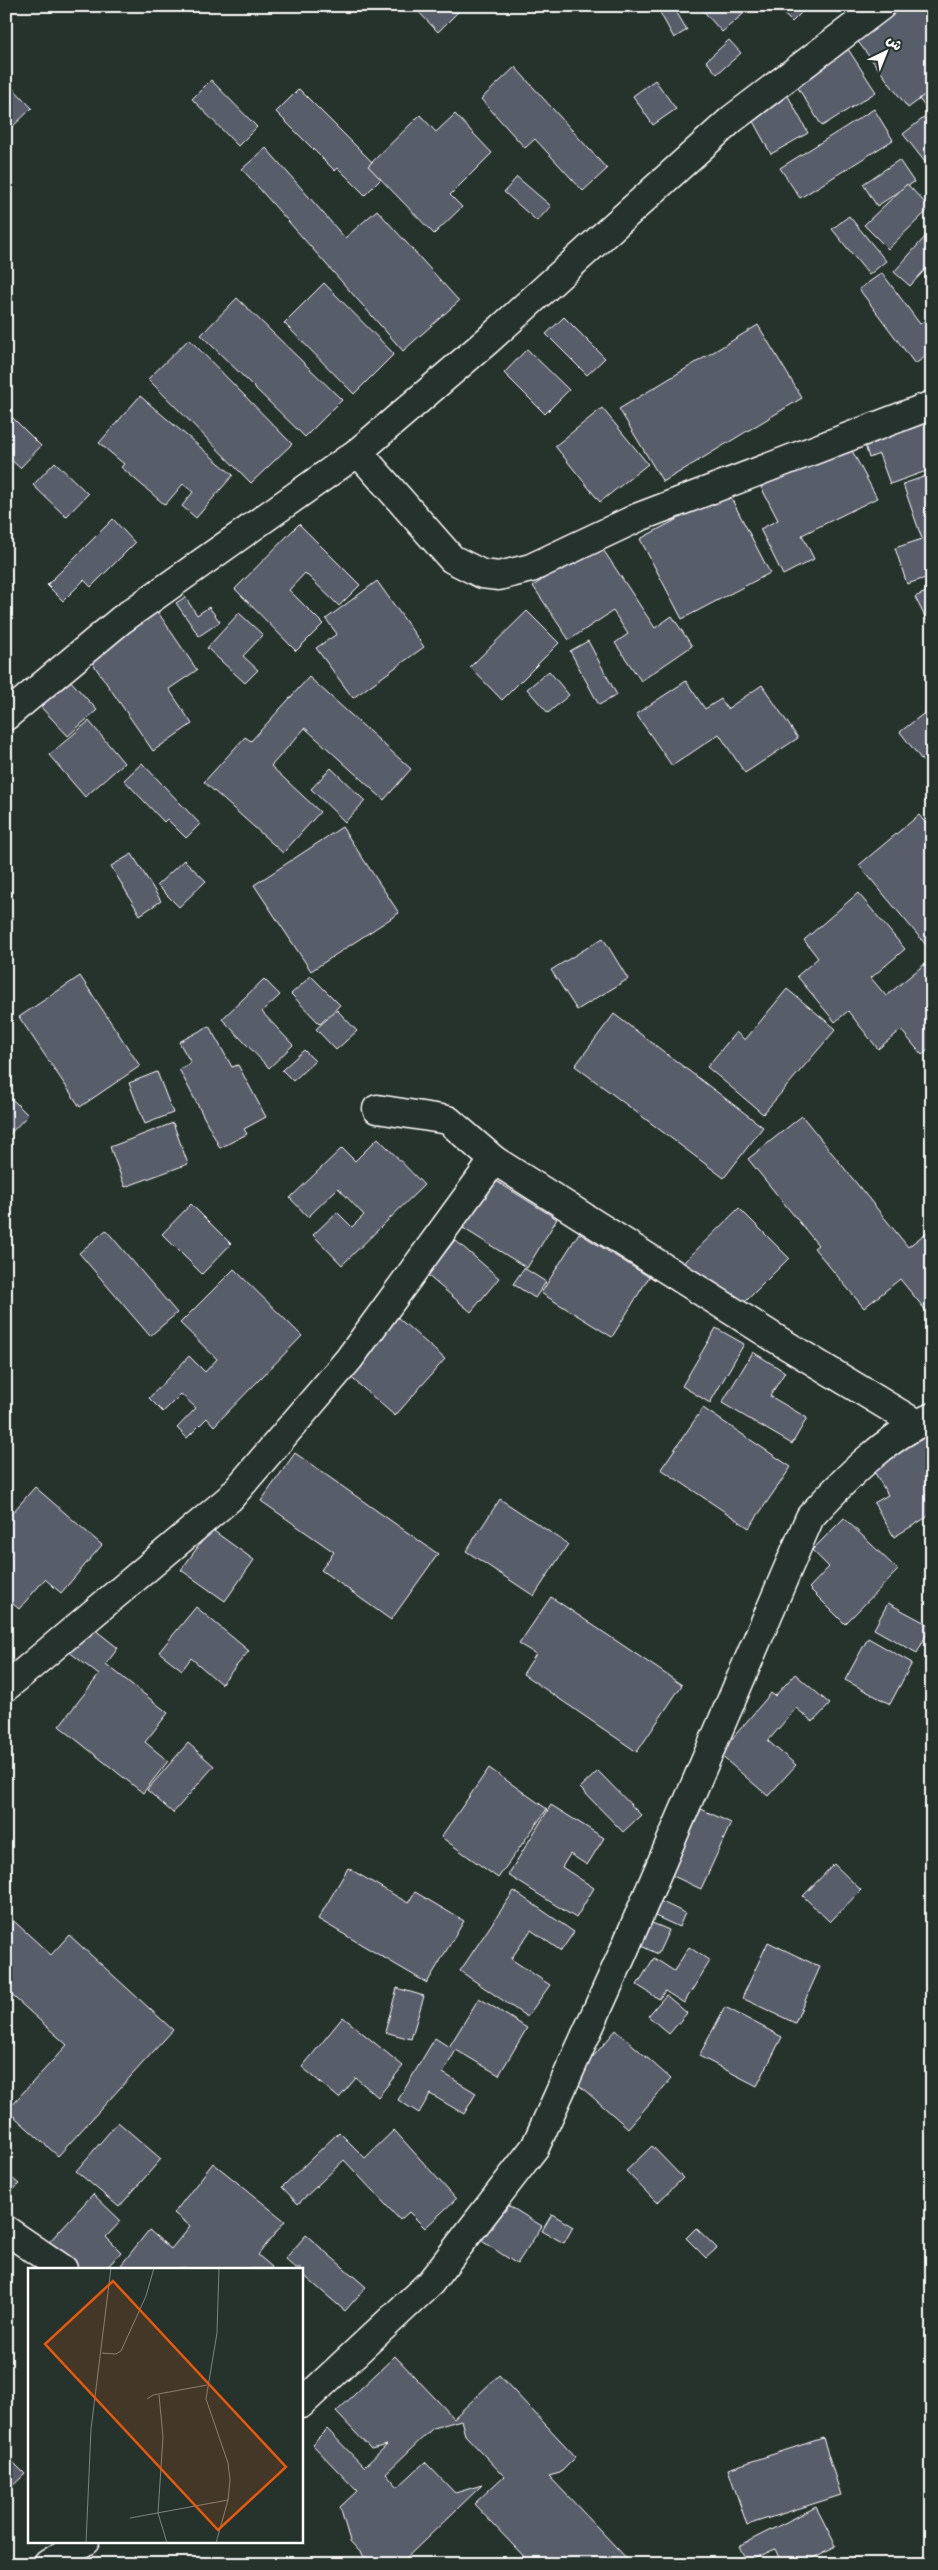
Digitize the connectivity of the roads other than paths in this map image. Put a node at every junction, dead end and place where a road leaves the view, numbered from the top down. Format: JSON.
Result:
{"nodes":[{"id":1,"x":881,"y":6,"type":"edge"},
{"id":2,"x":932,"y":405,"type":"edge"},
{"id":3,"x":358,"y":452,"type":"junction"},
{"id":4,"x":6,"y":716,"type":"edge"},
{"id":5,"x":377,"y":1109,"type":"dead end"},
{"id":6,"x":494,"y":1160,"type":"junction"},
{"id":7,"x":924,"y":1421,"type":"edge"},
{"id":8,"x":6,"y":1687,"type":"edge"},
{"id":9,"x":6,"y":2230,"type":"edge"},
{"id":10,"x":62,"y":2268,"type":"edge"},
{"id":11,"x":302,"y":2403,"type":"edge"},
{"id":12,"x":83,"y":2542,"type":"edge"},
{"id":13,"x":48,"y":2564,"type":"edge"}],
"edges":[{"from":1,"to":3,"type":"street"},
{"from":2,"to":3,"type":"street"},
{"from":3,"to":4,"type":"street"},
{"from":5,"to":6,"type":"street"},
{"from":6,"to":7,"type":"street"},
{"from":6,"to":8,"type":"street"},
{"from":7,"to":11,"type":"street"},
{"from":9,"to":10,"type":"street"},
{"from":12,"to":13,"type":"street"}]}
